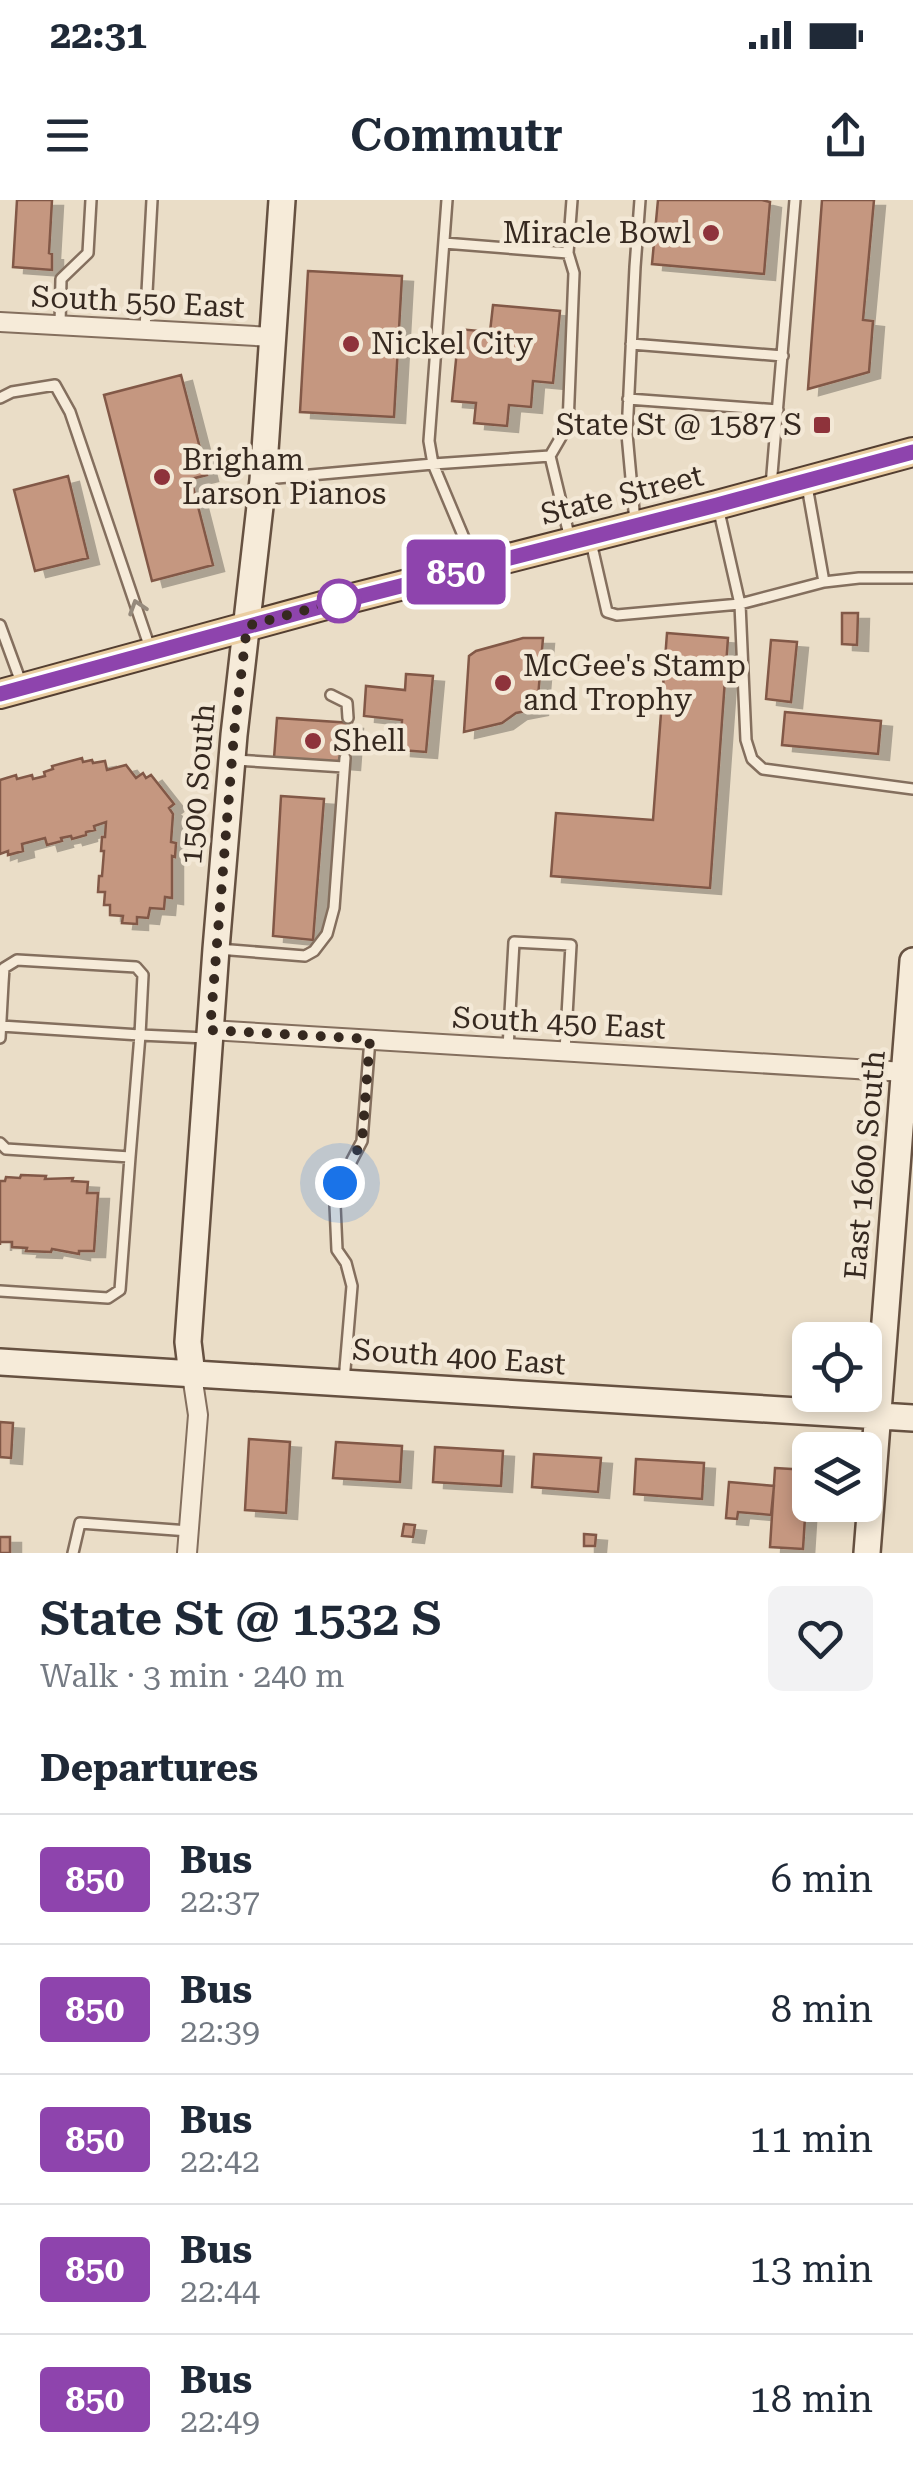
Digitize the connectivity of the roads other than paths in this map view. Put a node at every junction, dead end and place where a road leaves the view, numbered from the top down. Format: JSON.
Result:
{"nodes":[{"id":1,"x":91,"y":200,"type":"edge"},
{"id":2,"x":152,"y":200,"type":"edge"},
{"id":3,"x":282,"y":200,"type":"edge"},
{"id":4,"x":446,"y":200,"type":"edge"},
{"id":5,"x":572,"y":200,"type":"edge"},
{"id":6,"x":640,"y":200,"type":"edge"},
{"id":7,"x":795,"y":200,"type":"edge"},
{"id":8,"x":444,"y":243,"type":"junction"},
{"id":9,"x":568,"y":252,"type":"junction"},
{"id":10,"x":0,"y":322,"type":"edge"},
{"id":11,"x":60,"y":325,"type":"junction"},
{"id":12,"x":145,"y":330,"type":"junction"},
{"id":13,"x":273,"y":336,"type":"junction"},
{"id":14,"x":631,"y":344,"type":"junction"},
{"id":15,"x":782,"y":356,"type":"junction"},
{"id":16,"x":0,"y":398,"type":"edge"},
{"id":17,"x":628,"y":399,"type":"junction"},
{"id":18,"x":778,"y":410,"type":"junction"},
{"id":19,"x":913,"y":452,"type":"edge"},
{"id":20,"x":550,"y":456,"type":"junction"},
{"id":21,"x":433,"y":464,"type":"junction"},
{"id":22,"x":263,"y":480,"type":"junction"},
{"id":23,"x":806,"y":480,"type":"junction"},
{"id":24,"x":771,"y":489,"type":"junction"},
{"id":25,"x":717,"y":505,"type":"junction"},
{"id":26,"x":636,"y":524,"type":"junction"},
{"id":27,"x":580,"y":539,"type":"junction"},
{"id":28,"x":476,"y":566,"type":"junction"},
{"id":29,"x":913,"y":578,"type":"edge"},
{"id":30,"x":824,"y":582,"type":"junction"},
{"id":31,"x":740,"y":604,"type":"junction"},
{"id":32,"x":0,"y":626,"type":"edge"},
{"id":33,"x":247,"y":626,"type":"junction"},
{"id":34,"x":151,"y":652,"type":"junction"},
{"id":35,"x":11,"y":691,"type":"edge"},
{"id":36,"x":331,"y":695,"type":"dead end"},
{"id":37,"x":348,"y":718,"type":"dead end"},
{"id":38,"x":232,"y":760,"type":"junction"},
{"id":39,"x":913,"y":789,"type":"edge"},
{"id":40,"x":216,"y":949,"type":"junction"},
{"id":41,"x":913,"y":961,"type":"edge"},
{"id":42,"x":2,"y":983,"type":"edge"},
{"id":43,"x":1,"y":1026,"type":"edge"},
{"id":44,"x":210,"y":1034,"type":"junction"},
{"id":45,"x":140,"y":1035,"type":"junction"},
{"id":46,"x":0,"y":1038,"type":"edge"},
{"id":47,"x":370,"y":1039,"type":"junction"},
{"id":48,"x":508,"y":1048,"type":"junction"},
{"id":49,"x":566,"y":1051,"type":"junction"},
{"id":50,"x":905,"y":1072,"type":"junction"},
{"id":51,"x":0,"y":1143,"type":"edge"},
{"id":52,"x":906,"y":1155,"type":"edge"},
{"id":53,"x":130,"y":1157,"type":"junction"},
{"id":54,"x":0,"y":1291,"type":"edge"},
{"id":55,"x":0,"y":1362,"type":"edge"},
{"id":56,"x":192,"y":1375,"type":"junction"},
{"id":57,"x":344,"y":1382,"type":"junction"},
{"id":58,"x":877,"y":1416,"type":"junction"},
{"id":59,"x":913,"y":1418,"type":"edge"},
{"id":60,"x":189,"y":1532,"type":"junction"},
{"id":61,"x":73,"y":1553,"type":"edge"},
{"id":62,"x":187,"y":1553,"type":"edge"},
{"id":63,"x":866,"y":1553,"type":"edge"}],
"edges":[{"from":1,"to":11,"type":"lane"},
{"from":2,"to":12,"type":"lane"},
{"from":3,"to":13,"type":"street","name":"1500 South"},
{"from":4,"to":8,"type":"lane"},
{"from":5,"to":9,"type":"lane"},
{"from":6,"to":14,"type":"lane"},
{"from":7,"to":15,"type":"lane"},
{"from":8,"to":9,"type":"lane"},
{"from":8,"to":21,"type":"lane"},
{"from":9,"to":20,"type":"lane"},
{"from":10,"to":11,"type":"street","name":"South 550 East"},
{"from":11,"to":12,"type":"street","name":"South 550 East"},
{"from":12,"to":13,"type":"street","name":"South 550 East"},
{"from":13,"to":22,"type":"street","name":"1500 South"},
{"from":14,"to":15,"type":"lane"},
{"from":14,"to":17,"type":"lane"},
{"from":15,"to":18,"type":"lane"},
{"from":34,"to":16,"type":"lane","one_way":true},
{"from":17,"to":18,"type":"lane"},
{"from":17,"to":26,"type":"lane"},
{"from":18,"to":24,"type":"lane"},
{"from":19,"to":23,"type":"main road","name":"State Street"},
{"from":20,"to":21,"type":"lane"},
{"from":20,"to":27,"type":"lane"},
{"from":21,"to":22,"type":"lane"},
{"from":21,"to":28,"type":"lane"},
{"from":22,"to":33,"type":"street","name":"1500 South"},
{"from":23,"to":24,"type":"main road","name":"State Street"},
{"from":23,"to":30,"type":"lane"},
{"from":24,"to":25,"type":"main road","name":"State Street"},
{"from":25,"to":26,"type":"main road","name":"State Street"},
{"from":25,"to":31,"type":"lane"},
{"from":26,"to":27,"type":"main road","name":"State Street"},
{"from":27,"to":28,"type":"main road","name":"State Street"},
{"from":27,"to":31,"type":"lane"},
{"from":28,"to":33,"type":"main road","name":"State Street"},
{"from":29,"to":30,"type":"lane"},
{"from":30,"to":31,"type":"lane"},
{"from":31,"to":39,"type":"lane"},
{"from":32,"to":35,"type":"lane"},
{"from":33,"to":34,"type":"main road","name":"State Street"},
{"from":33,"to":38,"type":"street","name":"1500 South"},
{"from":34,"to":35,"type":"main road","name":"State Street"},
{"from":36,"to":37,"type":"lane"},
{"from":38,"to":40,"type":"street","name":"1500 South"},
{"from":38,"to":40,"type":"lane"},
{"from":40,"to":44,"type":"street","name":"1500 South"},
{"from":41,"to":50,"type":"street","name":"East 1600 South"},
{"from":42,"to":43,"type":"lane"},
{"from":42,"to":45,"type":"lane"},
{"from":43,"to":45,"type":"lane"},
{"from":43,"to":46,"type":"lane"},
{"from":44,"to":45,"type":"lane"},
{"from":44,"to":47,"type":"street","name":"South 450 East"},
{"from":44,"to":56,"type":"street","name":"1500 South"},
{"from":45,"to":53,"type":"lane"},
{"from":47,"to":48,"type":"street","name":"South 450 East"},
{"from":47,"to":57,"type":"lane"},
{"from":48,"to":49,"type":"street","name":"South 450 East"},
{"from":48,"to":49,"type":"lane"},
{"from":49,"to":50,"type":"street","name":"South 450 East"},
{"from":50,"to":52,"type":"street","name":"East 1600 South"},
{"from":51,"to":53,"type":"lane"},
{"from":52,"to":58,"type":"street","name":"East 1600 South"},
{"from":53,"to":54,"type":"lane"},
{"from":55,"to":56,"type":"street","name":"South 400 East"},
{"from":56,"to":57,"type":"street","name":"South 400 East"},
{"from":56,"to":60,"type":"street"},
{"from":57,"to":58,"type":"street","name":"South 400 East"},
{"from":58,"to":59,"type":"street","name":"South 400 East"},
{"from":58,"to":63,"type":"street","name":"East 1600 South"},
{"from":60,"to":61,"type":"lane"},
{"from":60,"to":62,"type":"street"}]}
